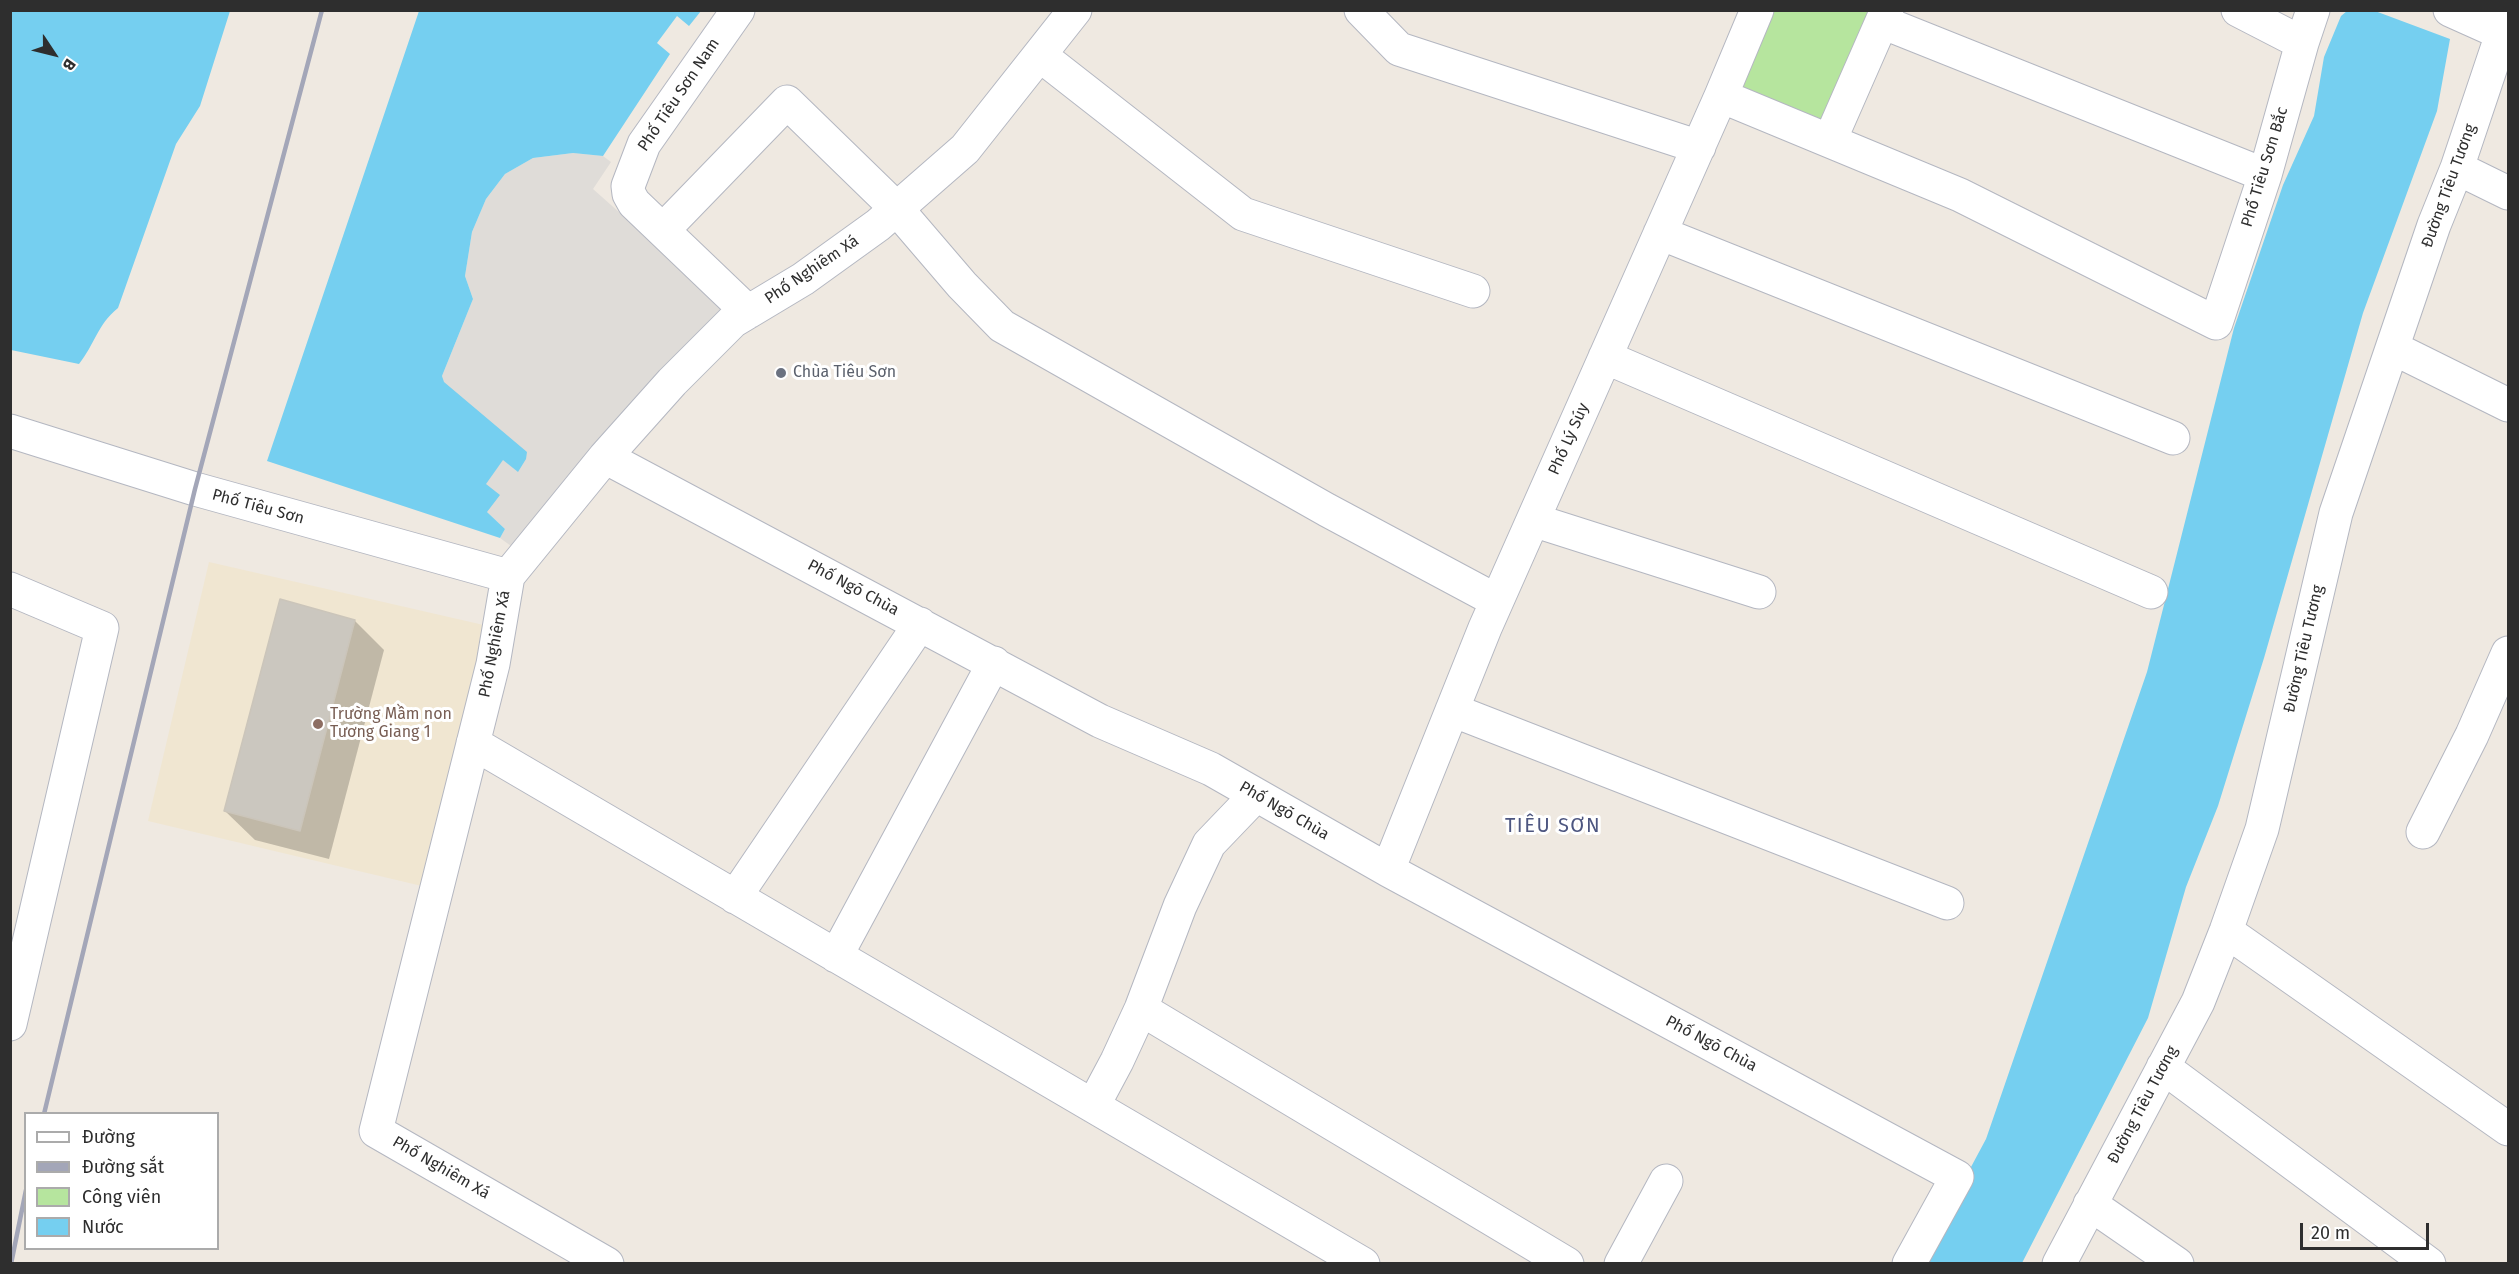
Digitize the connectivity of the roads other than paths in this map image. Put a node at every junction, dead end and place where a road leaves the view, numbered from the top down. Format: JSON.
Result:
{"nodes":[{"id":1,"x":738,"y":10,"type":"edge"},
{"id":2,"x":1075,"y":10,"type":"edge"},
{"id":3,"x":1361,"y":10,"type":"edge"},
{"id":4,"x":1757,"y":10,"type":"edge"},
{"id":5,"x":2238,"y":10,"type":"edge"},
{"id":6,"x":2313,"y":10,"type":"edge"},
{"id":7,"x":2450,"y":10,"type":"edge"},
{"id":8,"x":1885,"y":16,"type":"edge"},
{"id":9,"x":2506,"y":29,"type":"edge"},
{"id":10,"x":2302,"y":43,"type":"junction"},
{"id":11,"x":1041,"y":56,"type":"junction"},
{"id":12,"x":1721,"y":96,"type":"junction"},
{"id":13,"x":1830,"y":140,"type":"junction"},
{"id":14,"x":1699,"y":147,"type":"junction"},
{"id":15,"x":2457,"y":168,"type":"junction"},
{"id":16,"x":2265,"y":175,"type":"junction"},
{"id":17,"x":2508,"y":193,"type":"edge"},
{"id":18,"x":896,"y":208,"type":"junction"},
{"id":19,"x":663,"y":230,"type":"junction"},
{"id":20,"x":1660,"y":233,"type":"junction"},
{"id":21,"x":1473,"y":291,"type":"dead end"},
{"id":22,"x":748,"y":312,"type":"junction"},
{"id":23,"x":2393,"y":348,"type":"junction"},
{"id":24,"x":1605,"y":357,"type":"junction"},
{"id":25,"x":2508,"y":405,"type":"edge"},
{"id":26,"x":10,"y":431,"type":"edge"},
{"id":27,"x":2173,"y":438,"type":"dead end"},
{"id":28,"x":605,"y":458,"type":"junction"},
{"id":29,"x":1533,"y":520,"type":"junction"},
{"id":30,"x":508,"y":576,"type":"junction"},
{"id":31,"x":10,"y":589,"type":"edge"},
{"id":32,"x":1759,"y":592,"type":"dead end"},
{"id":33,"x":2151,"y":592,"type":"dead end"},
{"id":34,"x":1497,"y":602,"type":"junction"},
{"id":35,"x":920,"y":624,"type":"junction"},
{"id":36,"x":2508,"y":653,"type":"edge"},
{"id":37,"x":994,"y":663,"type":"junction"},
{"id":38,"x":1452,"y":710,"type":"junction"},
{"id":39,"x":473,"y":743,"type":"junction"},
{"id":40,"x":1256,"y":795,"type":"junction"},
{"id":41,"x":2423,"y":832,"type":"dead end"},
{"id":42,"x":1388,"y":870,"type":"junction"},
{"id":43,"x":735,"y":897,"type":"junction"},
{"id":44,"x":1947,"y":903,"type":"dead end"},
{"id":45,"x":2226,"y":931,"type":"junction"},
{"id":46,"x":836,"y":956,"type":"junction"},
{"id":47,"x":15,"y":979,"type":"edge"},
{"id":48,"x":1141,"y":1008,"type":"junction"},
{"id":49,"x":10,"y":1024,"type":"edge"},
{"id":50,"x":2163,"y":1067,"type":"junction"},
{"id":51,"x":1092,"y":1106,"type":"junction"},
{"id":52,"x":2508,"y":1129,"type":"edge"},
{"id":53,"x":1666,"y":1181,"type":"dead end"},
{"id":54,"x":2090,"y":1203,"type":"junction"},
{"id":55,"x":607,"y":1263,"type":"edge"},
{"id":56,"x":1364,"y":1263,"type":"edge"},
{"id":57,"x":1567,"y":1263,"type":"edge"},
{"id":58,"x":1621,"y":1263,"type":"edge"},
{"id":59,"x":1909,"y":1263,"type":"edge"},
{"id":60,"x":2059,"y":1263,"type":"edge"},
{"id":61,"x":2177,"y":1263,"type":"edge"},
{"id":62,"x":2429,"y":1263,"type":"edge"}],
"edges":[{"from":1,"to":19,"type":"street","name":"Phố Tiêu Sơn Nam"},
{"from":2,"to":11,"type":"street","name":"Phố Nghiêm Xá"},
{"from":3,"to":14,"type":"street"},
{"from":4,"to":12,"type":"street","name":"Phố Lý Súy"},
{"from":5,"to":10,"type":"street"},
{"from":6,"to":10,"type":"street","name":"Phố Tiêu Sơn Bắc"},
{"from":7,"to":9,"type":"street"},
{"from":8,"to":13,"type":"street"},
{"from":8,"to":16,"type":"street"},
{"from":9,"to":15,"type":"street","name":"Đường Tiêu Tương"},
{"from":10,"to":16,"type":"street","name":"Phố Tiêu Sơn Bắc"},
{"from":11,"to":18,"type":"street","name":"Phố Nghiêm Xá"},
{"from":11,"to":21,"type":"street"},
{"from":12,"to":13,"type":"street"},
{"from":12,"to":14,"type":"street","name":"Phố Lý Súy"},
{"from":13,"to":16,"type":"street","name":"Phố Tiêu Sơn Bắc"},
{"from":14,"to":20,"type":"street","name":"Phố Lý Súy"},
{"from":15,"to":17,"type":"street"},
{"from":15,"to":23,"type":"street","name":"Đường Tiêu Tương"},
{"from":18,"to":19,"type":"street"},
{"from":18,"to":22,"type":"street","name":"Phố Nghiêm Xá"},
{"from":18,"to":34,"type":"street"},
{"from":19,"to":22,"type":"street","name":"Phố Tiêu Sơn Nam"},
{"from":20,"to":24,"type":"street","name":"Phố Lý Súy"},
{"from":20,"to":27,"type":"street"},
{"from":22,"to":28,"type":"street","name":"Phố Nghiêm Xá"},
{"from":23,"to":25,"type":"street"},
{"from":23,"to":45,"type":"street","name":"Đường Tiêu Tương"},
{"from":24,"to":29,"type":"street","name":"Phố Lý Súy"},
{"from":24,"to":33,"type":"street"},
{"from":26,"to":30,"type":"street","name":"Phố Tiêu Sơn"},
{"from":28,"to":30,"type":"street","name":"Phố Nghiêm Xá"},
{"from":28,"to":35,"type":"street","name":"Phố Ngõ Chùa"},
{"from":29,"to":32,"type":"street"},
{"from":29,"to":34,"type":"street","name":"Phố Lý Súy"},
{"from":30,"to":39,"type":"street","name":"Phố Nghiêm Xá"},
{"from":31,"to":47,"type":"street"},
{"from":34,"to":38,"type":"street","name":"Phố Lý Súy"},
{"from":35,"to":37,"type":"street","name":"Phố Ngõ Chùa"},
{"from":35,"to":43,"type":"street"},
{"from":36,"to":41,"type":"street"},
{"from":37,"to":40,"type":"street","name":"Phố Ngõ Chùa"},
{"from":37,"to":46,"type":"street"},
{"from":38,"to":42,"type":"street","name":"Phố Lý Súy"},
{"from":38,"to":44,"type":"street"},
{"from":39,"to":43,"type":"street"},
{"from":39,"to":55,"type":"street","name":"Phố Nghiêm Xá"},
{"from":40,"to":42,"type":"street","name":"Phố Ngõ Chùa"},
{"from":40,"to":48,"type":"street"},
{"from":42,"to":59,"type":"street","name":"Phố Ngõ Chùa"},
{"from":43,"to":46,"type":"street"},
{"from":45,"to":50,"type":"street","name":"Đường Tiêu Tương"},
{"from":45,"to":52,"type":"street"},
{"from":46,"to":51,"type":"street"},
{"from":47,"to":49,"type":"street"},
{"from":48,"to":51,"type":"street"},
{"from":48,"to":57,"type":"street"},
{"from":50,"to":54,"type":"street","name":"Đường Tiêu Tương"},
{"from":50,"to":62,"type":"street"},
{"from":51,"to":56,"type":"street"},
{"from":53,"to":58,"type":"street"},
{"from":54,"to":60,"type":"street","name":"Đường Tiêu Tương"},
{"from":54,"to":61,"type":"street"}]}
